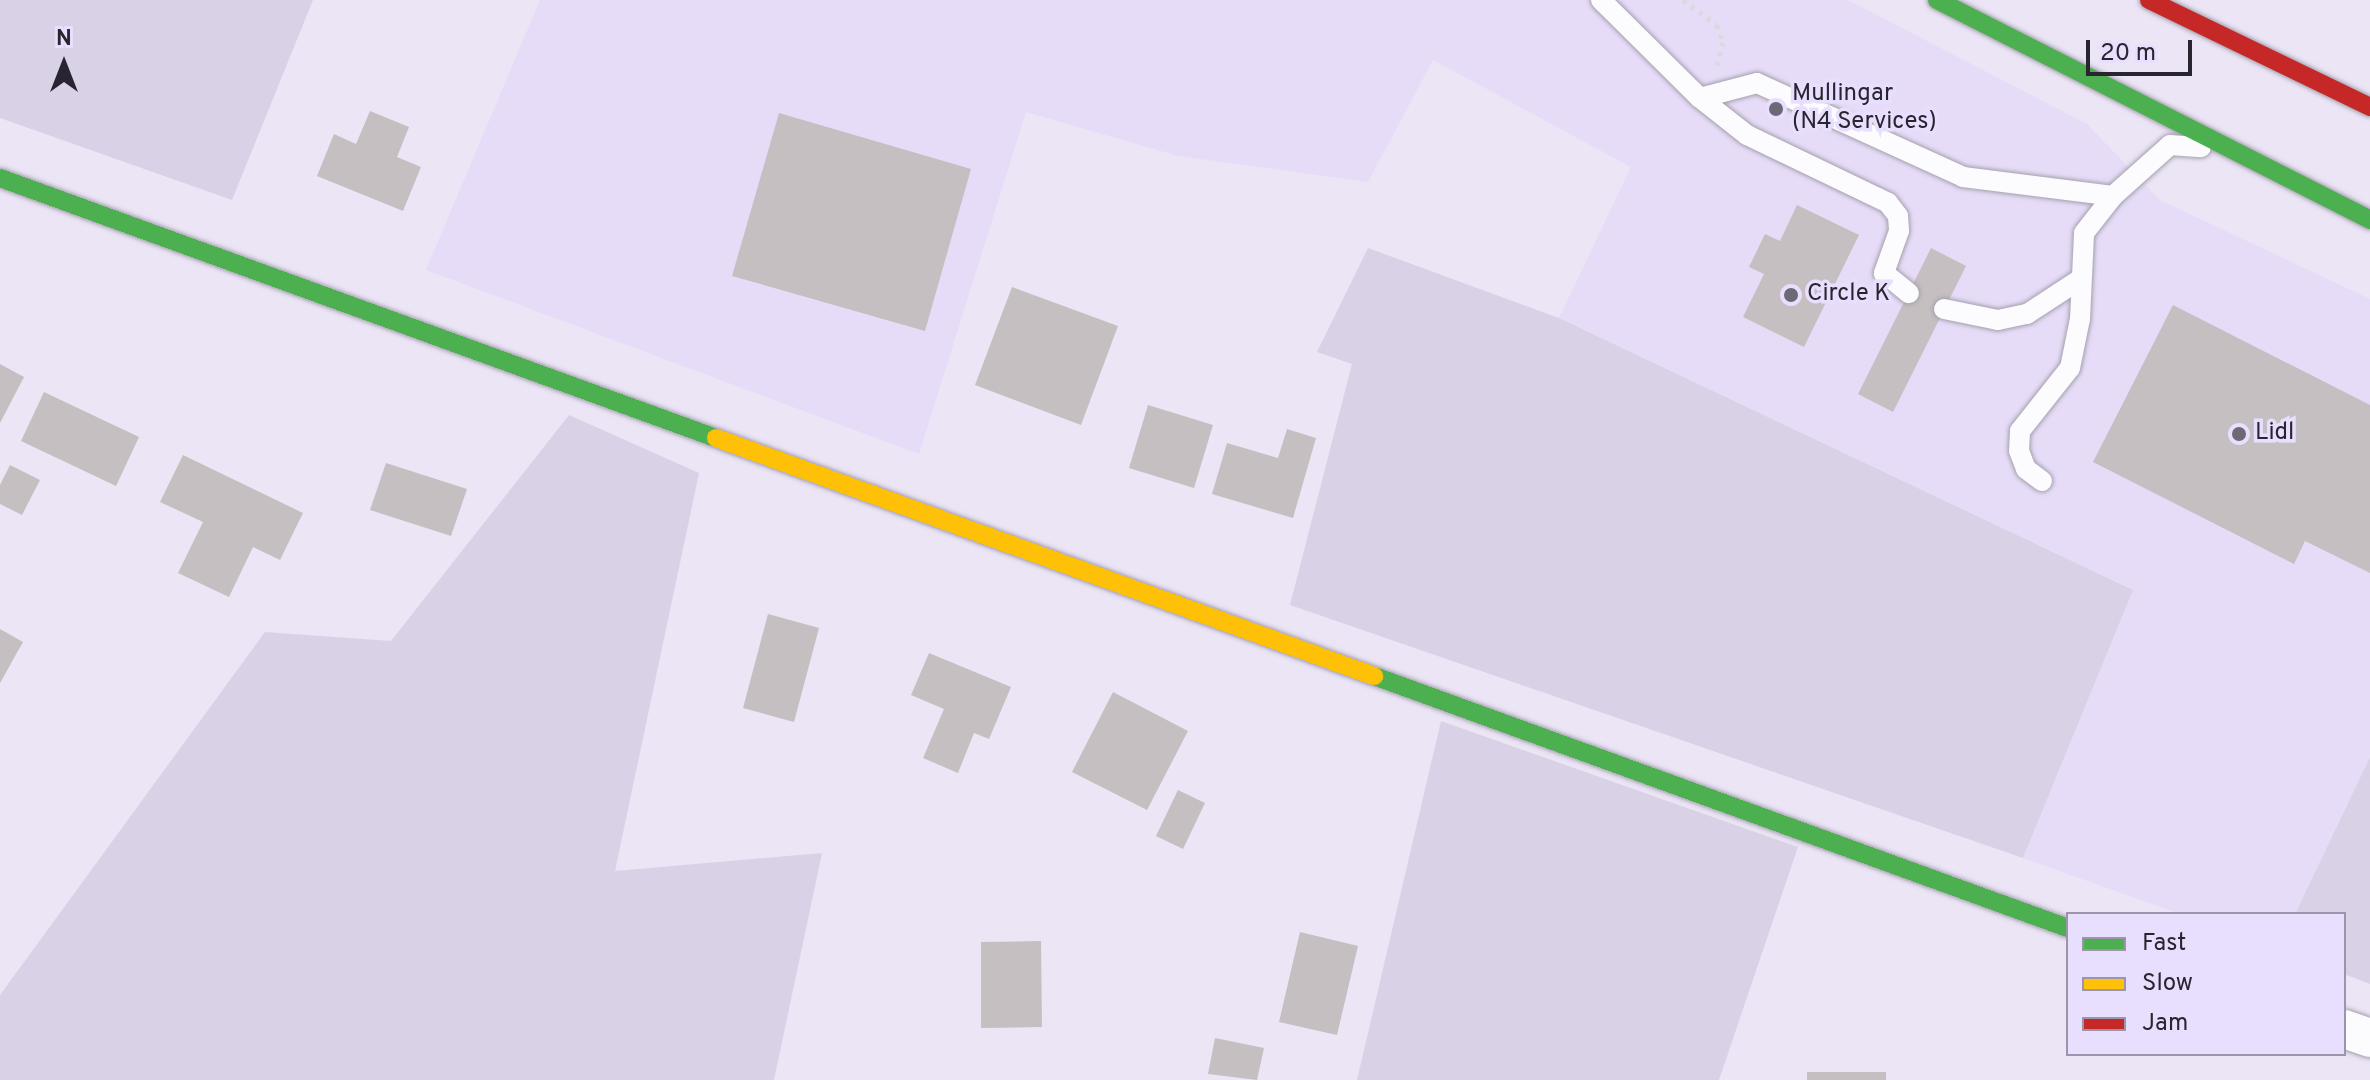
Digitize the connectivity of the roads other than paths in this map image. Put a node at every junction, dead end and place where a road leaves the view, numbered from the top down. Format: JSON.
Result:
{"nodes":[{"id":1,"x":1601,"y":0,"type":"edge"},
{"id":2,"x":1937,"y":0,"type":"edge"},
{"id":3,"x":2149,"y":0,"type":"edge"},
{"id":4,"x":1700,"y":98,"type":"junction"},
{"id":5,"x":2370,"y":107,"type":"edge"},
{"id":6,"x":2225,"y":148,"type":"junction"},
{"id":7,"x":0,"y":178,"type":"edge"},
{"id":8,"x":2113,"y":196,"type":"junction"},
{"id":9,"x":2370,"y":220,"type":"edge"},
{"id":10,"x":2079,"y":280,"type":"junction"},
{"id":11,"x":1909,"y":293,"type":"dead end"},
{"id":12,"x":1944,"y":309,"type":"dead end"},
{"id":13,"x":2042,"y":481,"type":"dead end"},
{"id":14,"x":2066,"y":927,"type":"edge"},
{"id":15,"x":2346,"y":1030,"type":"edge"},
{"id":16,"x":2370,"y":1038,"type":"edge"}],
"edges":[{"from":1,"to":4,"type":"lane"},
{"from":2,"to":6,"type":"main road"},
{"from":3,"to":5,"type":"main road"},
{"from":4,"to":8,"type":"lane"},
{"from":4,"to":11,"type":"lane"},
{"from":6,"to":8,"type":"lane"},
{"from":6,"to":9,"type":"main road"},
{"from":7,"to":14,"type":"main road"},
{"from":8,"to":10,"type":"lane"},
{"from":10,"to":12,"type":"lane"},
{"from":10,"to":13,"type":"lane"},
{"from":15,"to":16,"type":"street"}]}
